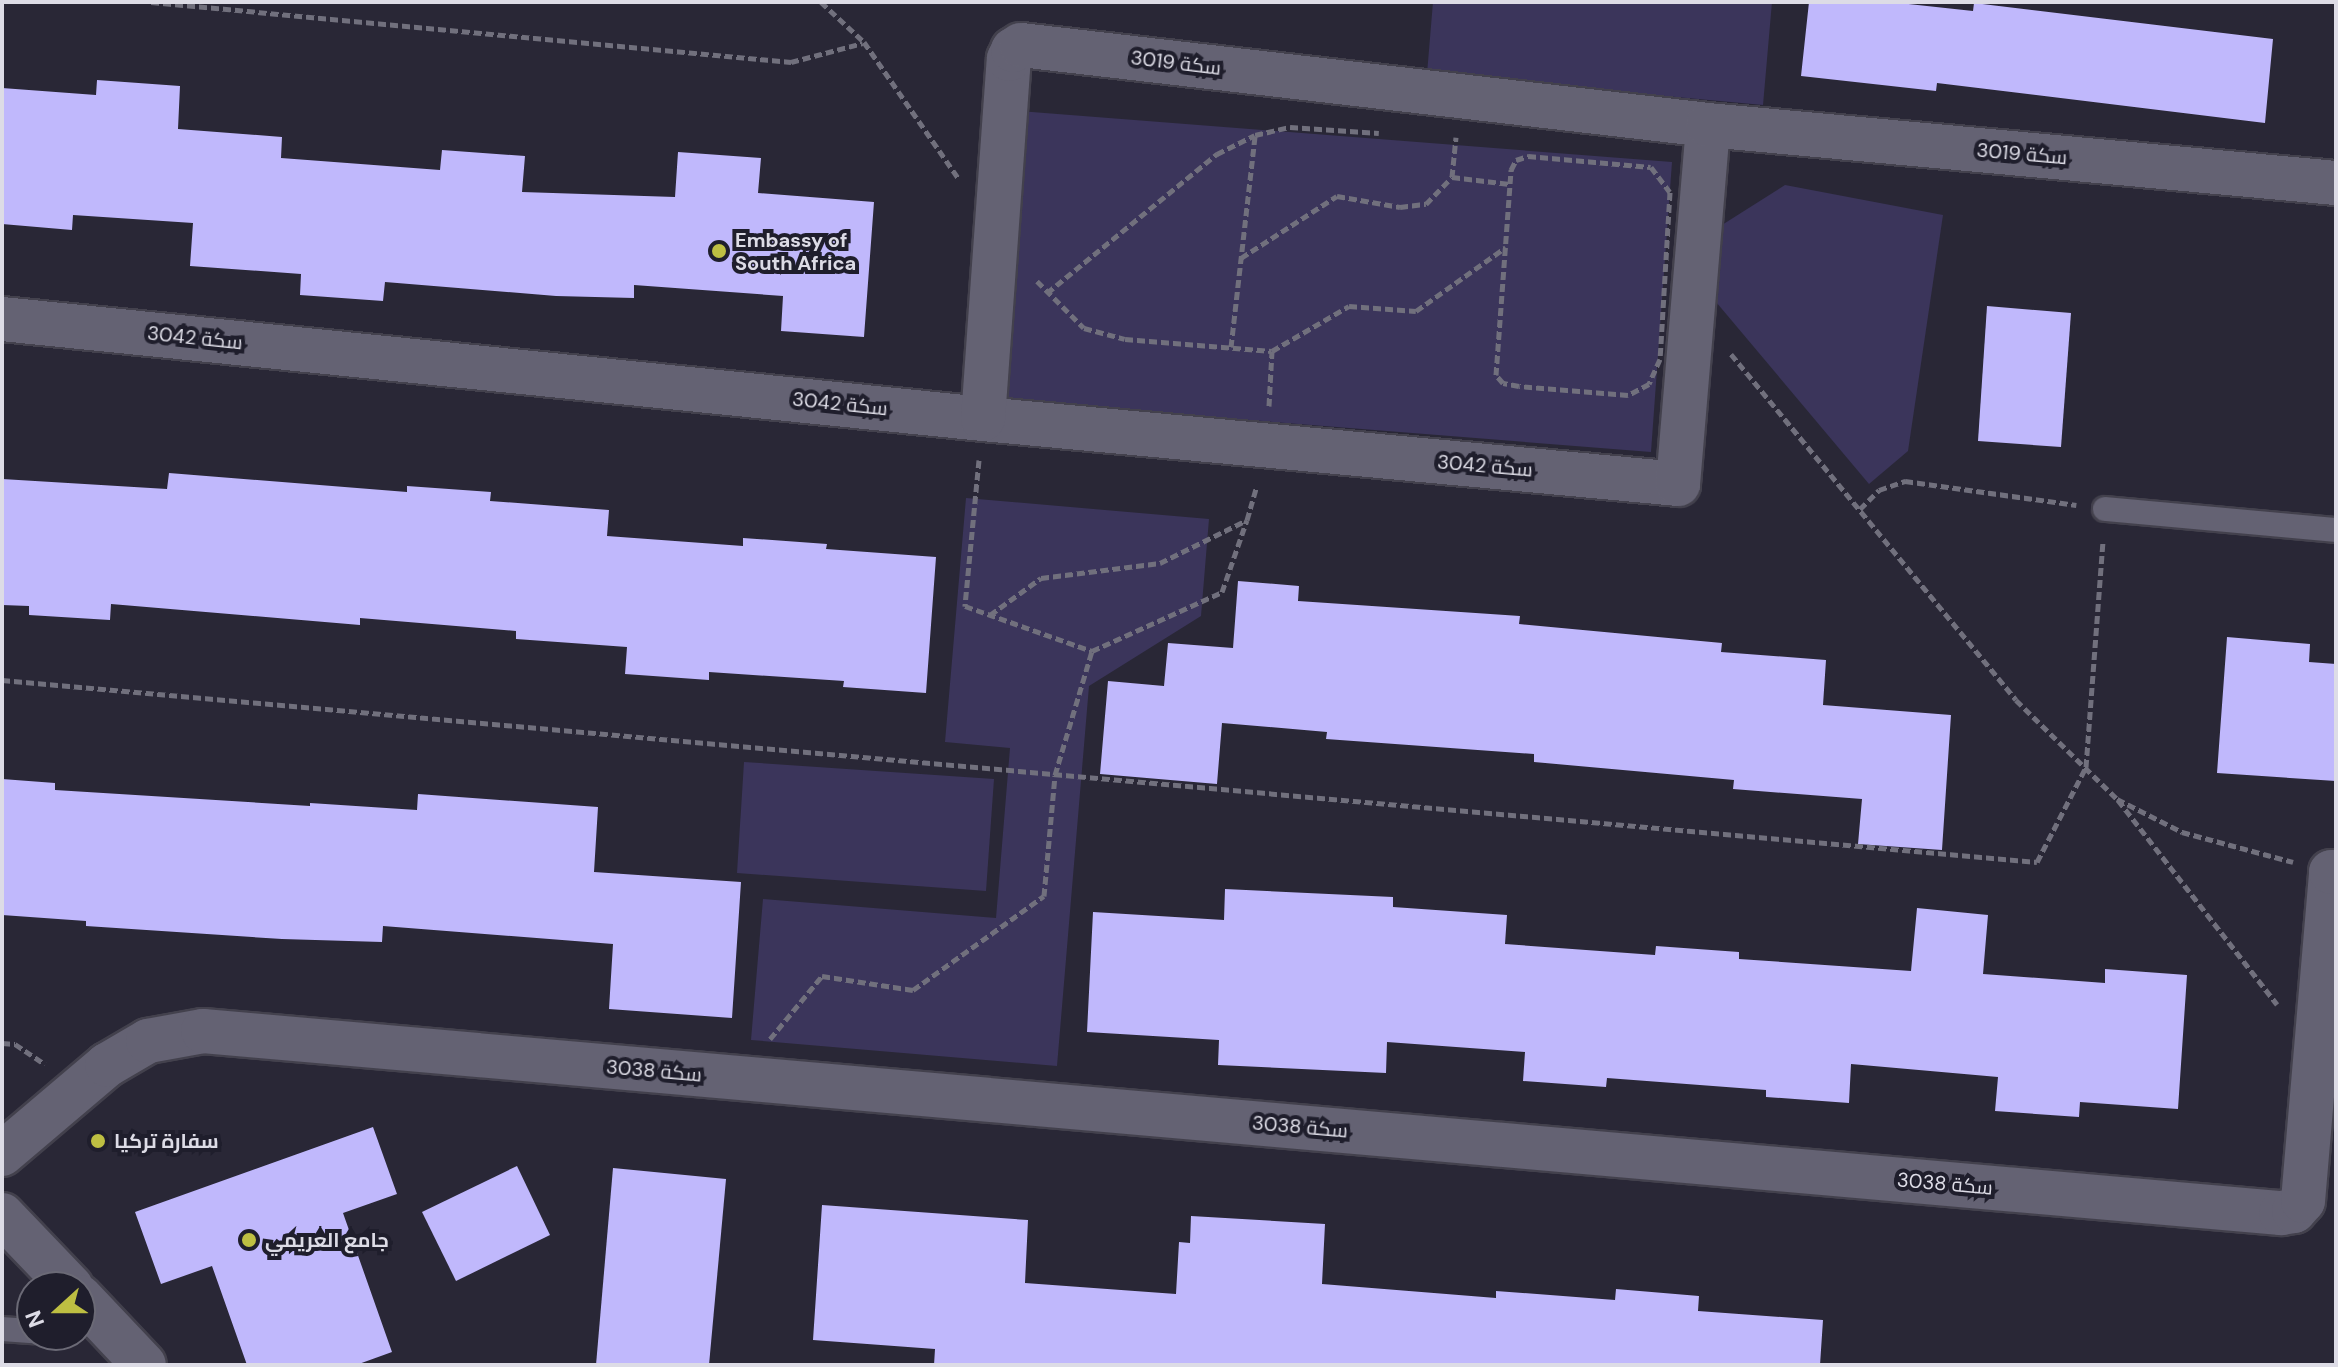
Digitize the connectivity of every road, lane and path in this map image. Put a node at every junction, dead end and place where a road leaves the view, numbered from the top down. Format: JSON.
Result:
{"nodes":[{"id":1,"x":151,"y":2,"type":"edge"},
{"id":2,"x":821,"y":2,"type":"edge"},
{"id":3,"x":864,"y":42,"type":"junction"},
{"id":4,"x":1708,"y":125,"type":"junction"},
{"id":5,"x":1380,"y":133,"type":"dead end"},
{"id":6,"x":1255,"y":135,"type":"junction"},
{"id":7,"x":1441,"y":137,"type":"dead end"},
{"id":8,"x":1456,"y":138,"type":"dead end"},
{"id":9,"x":2336,"y":183,"type":"edge"},
{"id":10,"x":962,"y":184,"type":"dead end"},
{"id":11,"x":1510,"y":184,"type":"junction"},
{"id":12,"x":1506,"y":247,"type":"junction"},
{"id":13,"x":1241,"y":258,"type":"junction"},
{"id":14,"x":1694,"y":309,"type":"junction"},
{"id":15,"x":2,"y":319,"type":"edge"},
{"id":16,"x":1231,"y":347,"type":"junction"},
{"id":17,"x":1272,"y":351,"type":"junction"},
{"id":18,"x":983,"y":419,"type":"junction"},
{"id":19,"x":1268,"y":446,"type":"junction"},
{"id":20,"x":1860,"y":509,"type":"junction"},
{"id":21,"x":2105,"y":509,"type":"junction"},
{"id":22,"x":1247,"y":520,"type":"junction"},
{"id":23,"x":2336,"y":530,"type":"edge"},
{"id":24,"x":990,"y":615,"type":"junction"},
{"id":25,"x":1092,"y":651,"type":"junction"},
{"id":26,"x":2,"y":680,"type":"edge"},
{"id":27,"x":2086,"y":767,"type":"junction"},
{"id":28,"x":1055,"y":775,"type":"junction"},
{"id":29,"x":2117,"y":799,"type":"junction"},
{"id":30,"x":2333,"y":872,"type":"edge"},
{"id":31,"x":2326,"y":1066,"type":"edge"},
{"id":32,"x":738,"y":1078,"type":"junction"},
{"id":33,"x":2,"y":1154,"type":"edge"},
{"id":34,"x":2,"y":1215,"type":"edge"},
{"id":35,"x":56,"y":1271,"type":"edge"},
{"id":36,"x":96,"y":1320,"type":"edge"},
{"id":37,"x":114,"y":1346,"type":"edge"}],
"edges":[{"from":1,"to":3,"type":"path"},
{"from":2,"to":3,"type":"path"},
{"from":3,"to":10,"type":"path"},
{"from":4,"to":9,"type":"street","name":"سكة 3019"},
{"from":4,"to":14,"type":"street"},
{"from":4,"to":18,"type":"street","name":"سكة 3019"},
{"from":5,"to":6,"type":"path"},
{"from":6,"to":13,"type":"path"},
{"from":6,"to":16,"type":"path"},
{"from":7,"to":8,"type":"path"},
{"from":11,"to":12,"type":"path"},
{"from":11,"to":12,"type":"path"},
{"from":11,"to":13,"type":"path"},
{"from":12,"to":17,"type":"path"},
{"from":13,"to":16,"type":"path"},
{"from":14,"to":19,"type":"street","name":"سكة 3042"},
{"from":14,"to":20,"type":"path"},
{"from":15,"to":18,"type":"street","name":"سكة 3042"},
{"from":16,"to":17,"type":"path"},
{"from":17,"to":19,"type":"path"},
{"from":18,"to":19,"type":"street","name":"سكة 3042"},
{"from":18,"to":24,"type":"path"},
{"from":19,"to":22,"type":"path"},
{"from":20,"to":21,"type":"path"},
{"from":20,"to":27,"type":"path"},
{"from":21,"to":23,"type":"lane"},
{"from":21,"to":27,"type":"path"},
{"from":22,"to":24,"type":"path"},
{"from":22,"to":25,"type":"path"},
{"from":24,"to":25,"type":"path"},
{"from":25,"to":28,"type":"path"},
{"from":26,"to":28,"type":"path"},
{"from":27,"to":28,"type":"path"},
{"from":27,"to":29,"type":"path"},
{"from":28,"to":32,"type":"path"},
{"from":29,"to":30,"type":"path"},
{"from":29,"to":31,"type":"path"},
{"from":30,"to":31,"type":"street","name":"سكة 3038"},
{"from":31,"to":32,"type":"street","name":"سكة 3038"},
{"from":32,"to":33,"type":"street","name":"سكة 3038"},
{"from":34,"to":35,"type":"street"},
{"from":36,"to":37,"type":"street"}]}
